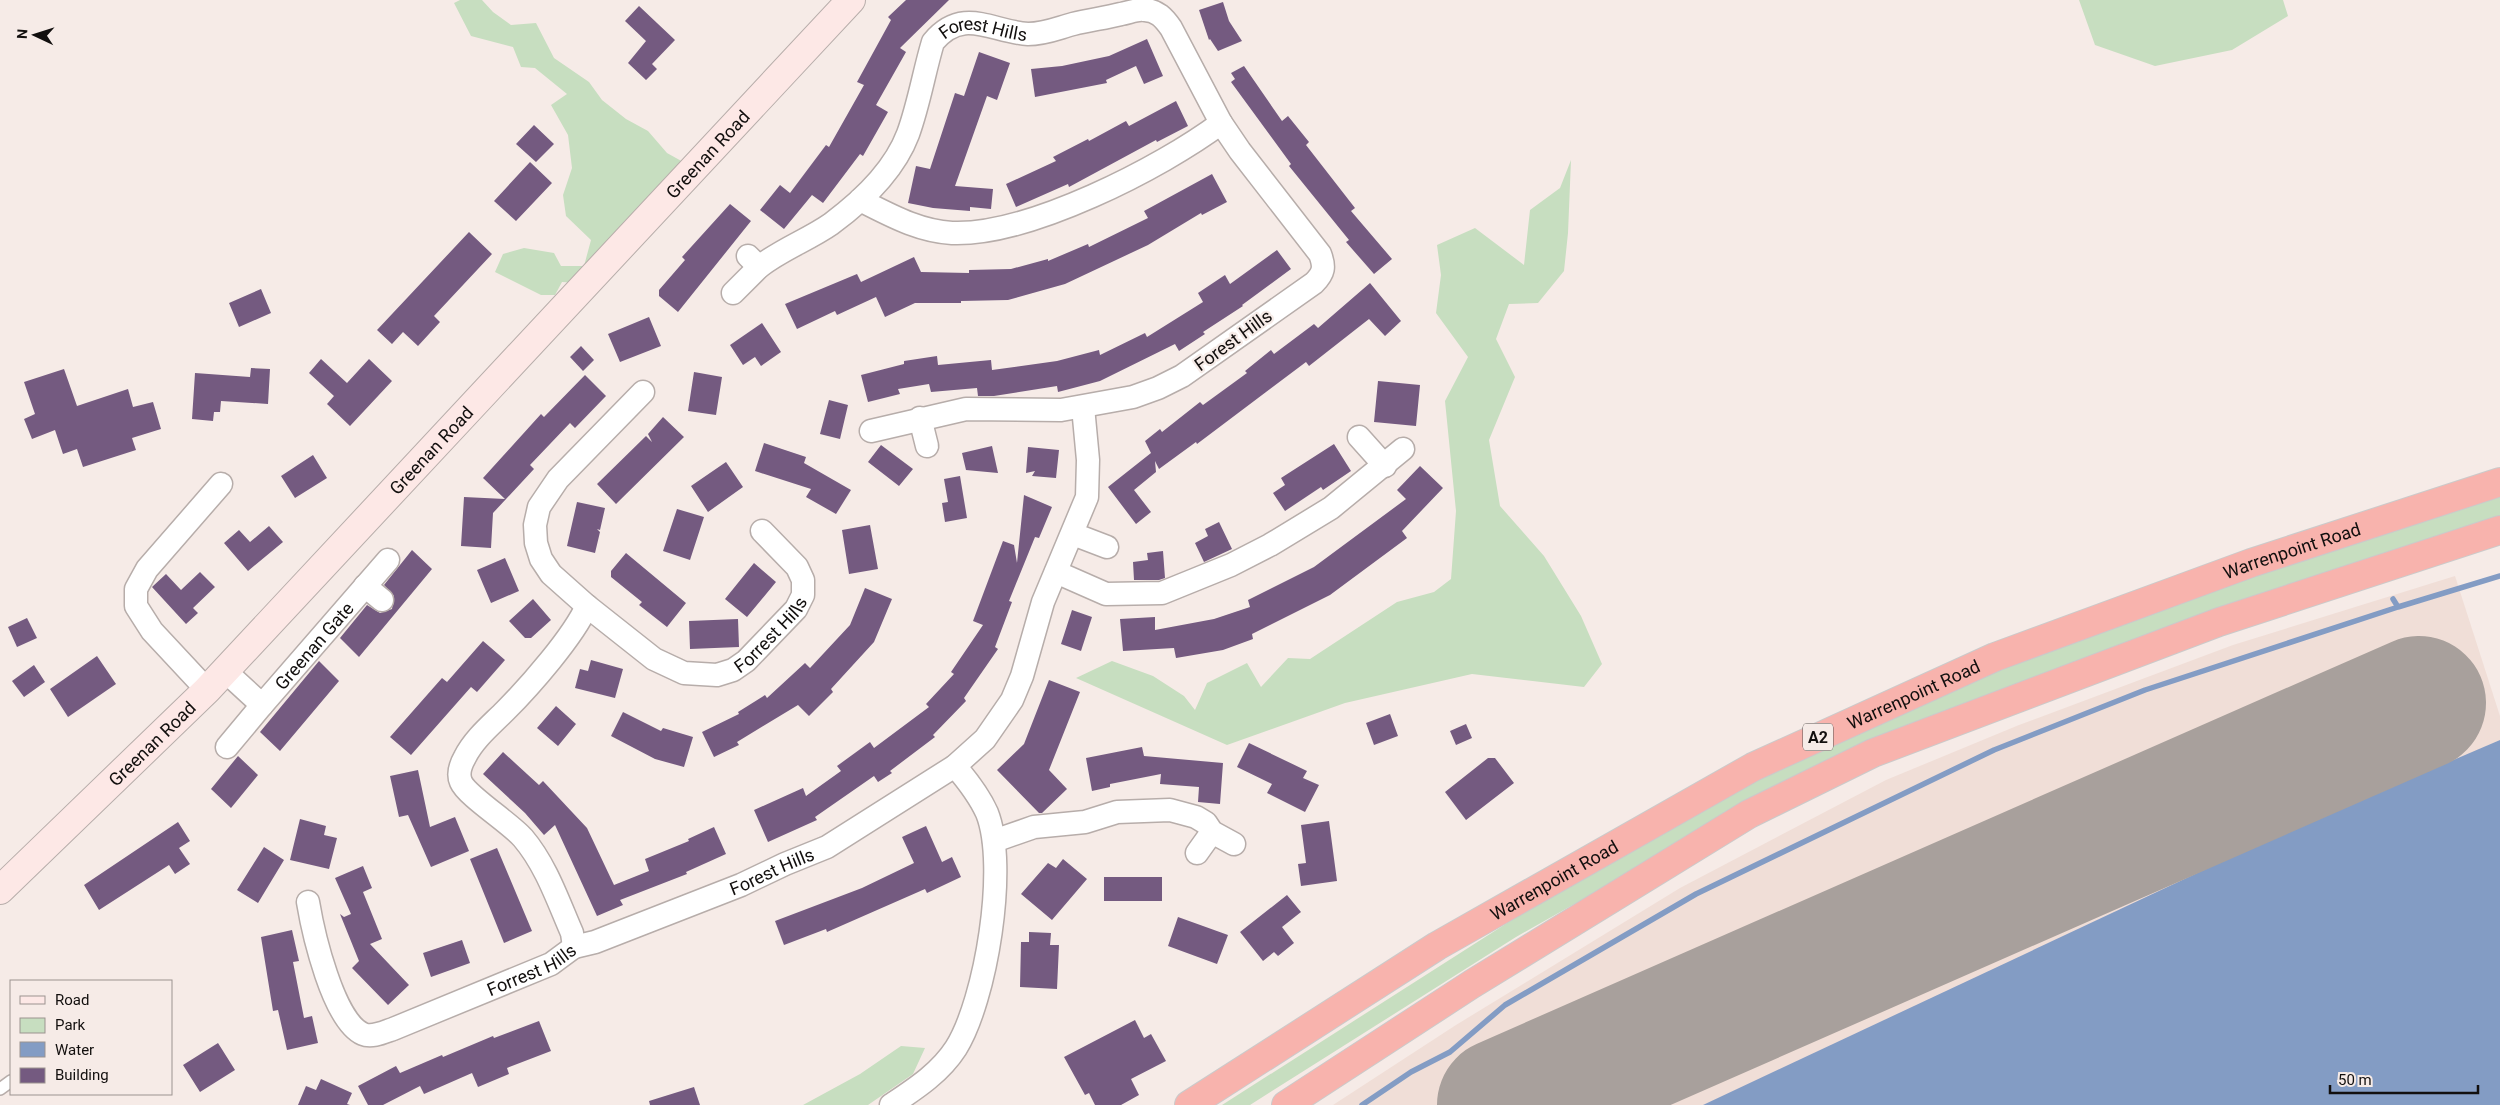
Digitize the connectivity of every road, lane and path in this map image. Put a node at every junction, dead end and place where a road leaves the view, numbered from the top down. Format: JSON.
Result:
{"nodes":[{"id":1,"x":851,"y":0,"type":"edge"},
{"id":2,"x":1156,"y":6,"type":"edge"},
{"id":3,"x":1221,"y":124,"type":"junction"},
{"id":4,"x":860,"y":200,"type":"junction"},
{"id":5,"x":733,"y":293,"type":"dead end"},
{"id":6,"x":643,"y":392,"type":"dead end"},
{"id":7,"x":1083,"y":408,"type":"junction"},
{"id":8,"x":920,"y":418,"type":"junction"},
{"id":9,"x":871,"y":431,"type":"dead end"},
{"id":10,"x":1359,"y":437,"type":"dead end"},
{"id":11,"x":927,"y":446,"type":"dead end"},
{"id":12,"x":1403,"y":449,"type":"dead end"},
{"id":13,"x":1385,"y":466,"type":"junction"},
{"id":14,"x":2500,"y":482,"type":"edge"},
{"id":15,"x":221,"y":484,"type":"dead end"},
{"id":16,"x":2500,"y":530,"type":"edge"},
{"id":17,"x":762,"y":531,"type":"dead end"},
{"id":18,"x":1073,"y":534,"type":"junction"},
{"id":19,"x":1107,"y":547,"type":"dead end"},
{"id":20,"x":388,"y":560,"type":"dead end"},
{"id":21,"x":1056,"y":572,"type":"junction"},
{"id":22,"x":587,"y":606,"type":"junction"},
{"id":23,"x":216,"y":680,"type":"junction"},
{"id":24,"x":262,"y":705,"type":"junction"},
{"id":25,"x":227,"y":747,"type":"dead end"},
{"id":26,"x":955,"y":766,"type":"junction"},
{"id":27,"x":1212,"y":832,"type":"junction"},
{"id":28,"x":994,"y":842,"type":"junction"},
{"id":29,"x":1234,"y":844,"type":"dead end"},
{"id":30,"x":1197,"y":853,"type":"dead end"},
{"id":31,"x":0,"y":890,"type":"edge"},
{"id":32,"x":308,"y":902,"type":"dead end"},
{"id":33,"x":574,"y":947,"type":"junction"},
{"id":34,"x":891,"y":1105,"type":"edge"},
{"id":35,"x":1190,"y":1105,"type":"edge"},
{"id":36,"x":1286,"y":1105,"type":"edge"}],
"edges":[{"from":1,"to":23,"type":"street","name":"Greenan Road"},
{"from":2,"to":3,"type":"street","name":"Forest Hills"},
{"from":2,"to":4,"type":"street","name":"Forest Hills"},
{"from":3,"to":4,"type":"street"},
{"from":3,"to":7,"type":"street","name":"Forest Hills"},
{"from":4,"to":5,"type":"street","name":"Forest Hills"},
{"from":6,"to":22,"type":"street","name":"Forrest Hills"},
{"from":7,"to":8,"type":"street"},
{"from":7,"to":18,"type":"street","name":"Forest Hills"},
{"from":8,"to":9,"type":"street"},
{"from":8,"to":11,"type":"street"},
{"from":10,"to":13,"type":"street"},
{"from":12,"to":13,"type":"street"},
{"from":13,"to":21,"type":"street"},
{"from":14,"to":35,"type":"highway","name":"Warrenpoint Road","number":"A2"},
{"from":15,"to":23,"type":"street","name":"Greenan Gate"},
{"from":16,"to":36,"type":"highway","number":"A2"},
{"from":17,"to":22,"type":"street","name":"Forrest Hills"},
{"from":18,"to":19,"type":"street"},
{"from":18,"to":21,"type":"street","name":"Forest Hills"},
{"from":20,"to":24,"type":"street","name":"Greenan Gate"},
{"from":21,"to":26,"type":"street","name":"Forest Hills"},
{"from":22,"to":33,"type":"street","name":"Forrest Hills"},
{"from":23,"to":24,"type":"street","name":"Greenan Gate"},
{"from":23,"to":31,"type":"street","name":"Greenan Road"},
{"from":24,"to":25,"type":"street","name":"Greenan Gate"},
{"from":26,"to":28,"type":"street"},
{"from":26,"to":33,"type":"street","name":"Forest Hills"},
{"from":27,"to":28,"type":"street"},
{"from":27,"to":29,"type":"street"},
{"from":27,"to":30,"type":"street"},
{"from":28,"to":34,"type":"street"},
{"from":32,"to":33,"type":"street","name":"Forrest Hills"}]}
